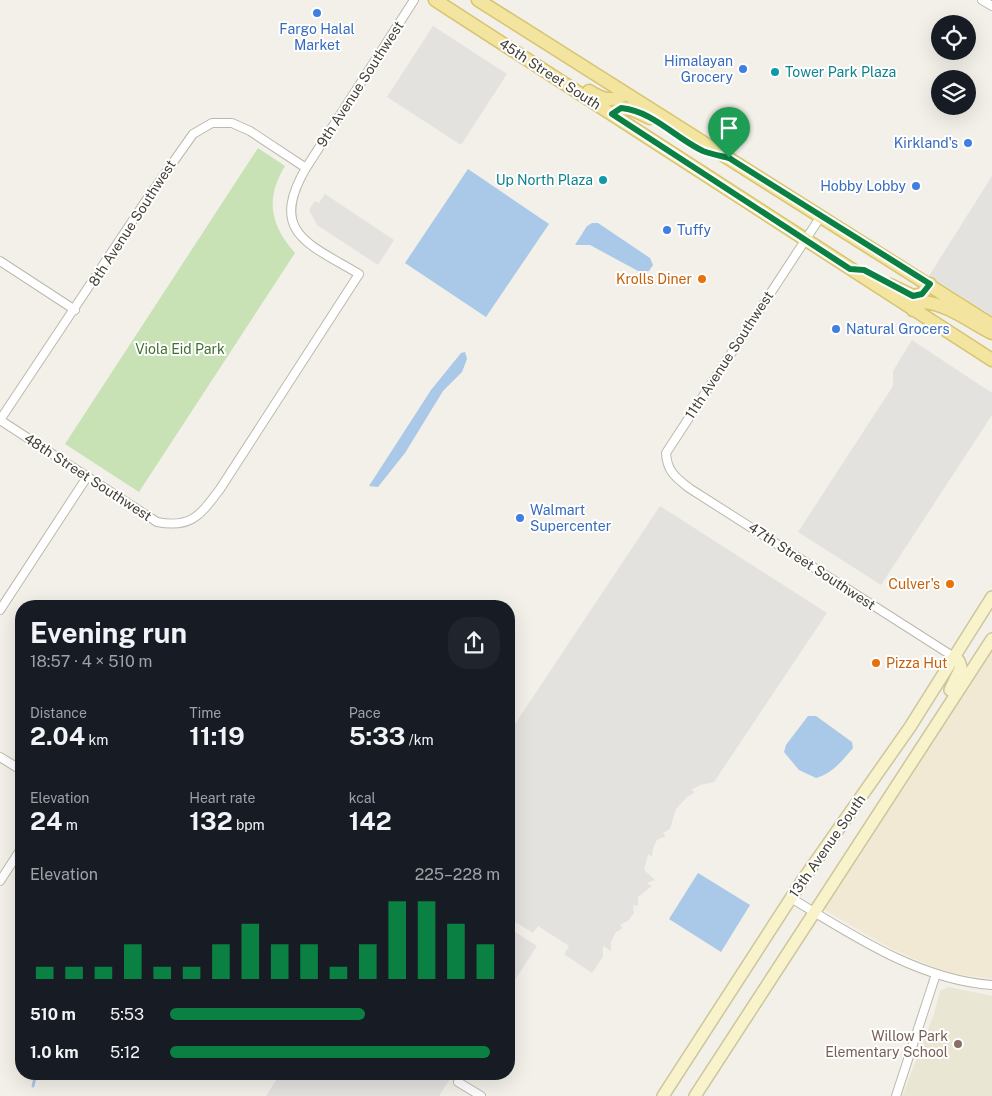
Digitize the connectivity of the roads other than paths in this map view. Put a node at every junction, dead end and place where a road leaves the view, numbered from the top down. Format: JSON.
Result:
{"nodes":[{"id":1,"x":414,"y":0,"type":"edge"},
{"id":2,"x":436,"y":0,"type":"edge"},
{"id":3,"x":478,"y":0,"type":"edge"},
{"id":4,"x":982,"y":0,"type":"edge"},
{"id":5,"x":992,"y":6,"type":"edge"},
{"id":6,"x":510,"y":49,"type":"junction"},
{"id":7,"x":625,"y":94,"type":"junction"},
{"id":8,"x":612,"y":114,"type":"junction"},
{"id":9,"x":729,"y":158,"type":"junction"},
{"id":10,"x":306,"y":168,"type":"junction"},
{"id":11,"x":821,"y":216,"type":"junction"},
{"id":12,"x":805,"y":239,"type":"junction"},
{"id":13,"x":0,"y":261,"type":"edge"},
{"id":14,"x":850,"y":269,"type":"junction"},
{"id":15,"x":930,"y":284,"type":"junction"},
{"id":16,"x":75,"y":310,"type":"junction"},
{"id":17,"x":913,"y":310,"type":"junction"},
{"id":18,"x":992,"y":325,"type":"edge"},
{"id":19,"x":992,"y":334,"type":"edge"},
{"id":20,"x":992,"y":360,"type":"edge"},
{"id":21,"x":0,"y":420,"type":"edge"},
{"id":22,"x":671,"y":474,"type":"joint"},
{"id":23,"x":87,"y":478,"type":"junction"},
{"id":24,"x":0,"y":593,"type":"edge"},
{"id":25,"x":992,"y":597,"type":"edge"},
{"id":26,"x":8,"y":598,"type":"junction"},
{"id":27,"x":0,"y":610,"type":"edge"},
{"id":28,"x":992,"y":638,"type":"edge"},
{"id":29,"x":954,"y":657,"type":"junction"},
{"id":30,"x":0,"y":757,"type":"edge"},
{"id":31,"x":15,"y":766,"type":"edge"},
{"id":32,"x":905,"y":772,"type":"junction"},
{"id":33,"x":15,"y":857,"type":"edge"},
{"id":34,"x":0,"y":881,"type":"edge"},
{"id":35,"x":791,"y":898,"type":"junction"},
{"id":36,"x":814,"y":912,"type":"junction"},
{"id":37,"x":936,"y":974,"type":"junction"},
{"id":38,"x":992,"y":985,"type":"edge"},
{"id":39,"x":680,"y":1070,"type":"junction"},
{"id":40,"x":458,"y":1082,"type":"dead end"},
{"id":41,"x":482,"y":1096,"type":"edge"},
{"id":42,"x":663,"y":1096,"type":"edge"},
{"id":43,"x":671,"y":1096,"type":"edge"},
{"id":44,"x":695,"y":1096,"type":"edge"},
{"id":45,"x":896,"y":1096,"type":"edge"}],
"edges":[{"from":1,"to":10,"type":"street","name":"9th Avenue Southwest"},
{"from":2,"to":6,"type":"main road","name":"45th Street South"},
{"from":3,"to":7,"type":"main road","name":"45th Street South"},
{"from":4,"to":5,"type":"street"},
{"from":6,"to":7,"type":"main road"},
{"from":6,"to":8,"type":"main road","name":"45th Street South"},
{"from":7,"to":9,"type":"main road","name":"45th Street South"},
{"from":8,"to":9,"type":"main road"},
{"from":8,"to":12,"type":"main road","name":"45th Street South"},
{"from":9,"to":11,"type":"main road","name":"45th Street South"},
{"from":10,"to":16,"type":"street","name":"8th Avenue Southwest"},
{"from":10,"to":23,"type":"street","name":"48th Street Southwest"},
{"from":11,"to":12,"type":"street","name":"11th Avenue Southwest"},
{"from":11,"to":15,"type":"main road","name":"45th Street South"},
{"from":12,"to":14,"type":"main road","name":"45th Street South"},
{"from":12,"to":22,"type":"street","name":"11th Avenue Southwest"},
{"from":13,"to":16,"type":"street"},
{"from":14,"to":15,"type":"main road"},
{"from":14,"to":17,"type":"main road","name":"45th Street South"},
{"from":15,"to":18,"type":"main road","name":"45th Street South"},
{"from":16,"to":21,"type":"street","name":"8th Avenue Southwest"},
{"from":17,"to":19,"type":"main road"},
{"from":17,"to":20,"type":"main road","name":"45th Street South"},
{"from":21,"to":23,"type":"street","name":"48th Street Southwest"},
{"from":22,"to":29,"type":"street","name":"47th Street Southwest"},
{"from":23,"to":26,"type":"street"},
{"from":24,"to":26,"type":"street"},
{"from":25,"to":29,"type":"main road","name":"13th Avenue South"},
{"from":26,"to":27,"type":"street"},
{"from":28,"to":32,"type":"main road","name":"13th Avenue South"},
{"from":29,"to":32,"type":"main road"},
{"from":29,"to":35,"type":"main road","name":"13th Avenue South"},
{"from":30,"to":31,"type":"street"},
{"from":32,"to":36,"type":"main road","name":"13th Avenue South"},
{"from":33,"to":34,"type":"street"},
{"from":35,"to":36,"type":"street"},
{"from":35,"to":39,"type":"main road","name":"13th Avenue South"},
{"from":36,"to":37,"type":"street"},
{"from":36,"to":44,"type":"main road","name":"13th Avenue South"},
{"from":37,"to":38,"type":"street"},
{"from":37,"to":45,"type":"street"},
{"from":39,"to":42,"type":"main road","name":"13th Avenue South"},
{"from":39,"to":43,"type":"main road"},
{"from":40,"to":41,"type":"street"}]}
